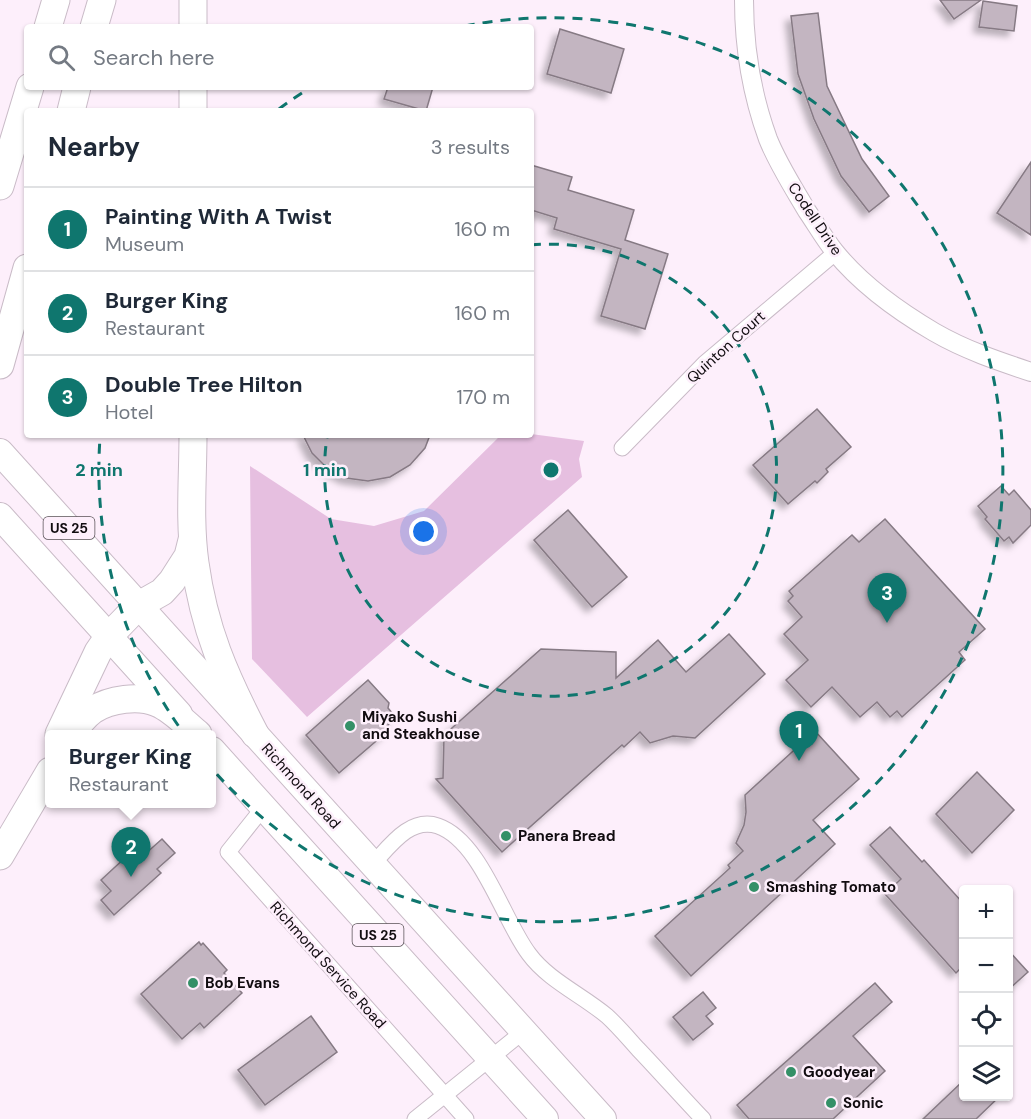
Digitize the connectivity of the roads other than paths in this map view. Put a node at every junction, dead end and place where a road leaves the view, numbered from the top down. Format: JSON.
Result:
{"nodes":[{"id":1,"x":56,"y":0,"type":"edge"},
{"id":2,"x":102,"y":0,"type":"edge"},
{"id":3,"x":193,"y":0,"type":"edge"},
{"id":4,"x":744,"y":0,"type":"edge"},
{"id":5,"x":49,"y":24,"type":"edge"},
{"id":6,"x":95,"y":24,"type":"edge"},
{"id":7,"x":193,"y":24,"type":"edge"},
{"id":8,"x":29,"y":90,"type":"edge"},
{"id":9,"x":76,"y":90,"type":"edge"},
{"id":10,"x":193,"y":90,"type":"edge"},
{"id":11,"x":72,"y":108,"type":"edge"},
{"id":12,"x":193,"y":108,"type":"edge"},
{"id":13,"x":0,"y":186,"type":"edge"},
{"id":14,"x":835,"y":253,"type":"junction"},
{"id":15,"x":24,"y":279,"type":"edge"},
{"id":16,"x":1,"y":361,"type":"edge"},
{"id":17,"x":1031,"y":372,"type":"edge"},
{"id":18,"x":193,"y":438,"type":"edge"},
{"id":19,"x":622,"y":448,"type":"dead end"},
{"id":20,"x":0,"y":452,"type":"edge"},
{"id":21,"x":0,"y":516,"type":"edge"},
{"id":22,"x":193,"y":534,"type":"junction"},
{"id":23,"x":139,"y":605,"type":"junction"},
{"id":24,"x":109,"y":636,"type":"junction"},
{"id":25,"x":61,"y":730,"type":"edge"},
{"id":26,"x":76,"y":730,"type":"edge"},
{"id":27,"x":192,"y":730,"type":"edge"},
{"id":28,"x":194,"y":730,"type":"edge"},
{"id":29,"x":255,"y":734,"type":"junction"},
{"id":30,"x":216,"y":755,"type":"edge"},
{"id":31,"x":45,"y":765,"type":"edge"},
{"id":32,"x":45,"y":779,"type":"edge"},
{"id":33,"x":263,"y":808,"type":"junction"},
{"id":34,"x":14,"y":831,"type":"junction"},
{"id":35,"x":0,"y":856,"type":"edge"},
{"id":36,"x":372,"y":865,"type":"junction"},
{"id":37,"x":524,"y":1031,"type":"junction"},
{"id":38,"x":490,"y":1058,"type":"junction"},
{"id":39,"x":445,"y":1095,"type":"junction"},
{"id":40,"x":415,"y":1119,"type":"edge"},
{"id":41,"x":466,"y":1119,"type":"edge"},
{"id":42,"x":545,"y":1119,"type":"edge"},
{"id":43,"x":603,"y":1119,"type":"edge"},
{"id":44,"x":703,"y":1119,"type":"edge"}],
"edges":[{"from":1,"to":5,"type":"highway"},
{"from":2,"to":6,"type":"highway"},
{"from":3,"to":7,"type":"highway"},
{"from":4,"to":14,"type":"street","name":"Codell Drive"},
{"from":8,"to":13,"type":"highway"},
{"from":9,"to":11,"type":"highway"},
{"from":10,"to":12,"type":"highway"},
{"from":14,"to":17,"type":"street","name":"Codell Drive"},
{"from":14,"to":19,"type":"street","name":"Quinton Court"},
{"from":15,"to":16,"type":"highway"},
{"from":18,"to":22,"type":"highway"},
{"from":20,"to":23,"type":"highway","name":"Richmond Road","number":"US 25"},
{"from":21,"to":24,"type":"highway","number":"US 25"},
{"from":22,"to":23,"type":"highway"},
{"from":22,"to":29,"type":"highway"},
{"from":23,"to":24,"type":"highway"},
{"from":23,"to":29,"type":"highway","name":"Richmond Road","number":"US 25"},
{"from":24,"to":25,"type":"highway"},
{"from":24,"to":28,"type":"highway","number":"US 25"},
{"from":26,"to":27,"type":"highway"},
{"from":29,"to":36,"type":"highway","name":"Richmond Road","number":"US 25"},
{"from":30,"to":33,"type":"highway","number":"US 25"},
{"from":31,"to":34,"type":"highway"},
{"from":32,"to":34,"type":"highway"},
{"from":33,"to":38,"type":"highway","number":"US 25"},
{"from":33,"to":39,"type":"street","name":"Richmond Service Road"},
{"from":34,"to":35,"type":"highway"},
{"from":36,"to":37,"type":"highway","name":"Richmond Road","number":"US 25"},
{"from":36,"to":44,"type":"street"},
{"from":37,"to":38,"type":"street"},
{"from":37,"to":43,"type":"highway","name":"Richmond Road","number":"US 25"},
{"from":38,"to":39,"type":"street"},
{"from":38,"to":42,"type":"highway","number":"US 25"},
{"from":39,"to":40,"type":"street"},
{"from":39,"to":41,"type":"street","name":"Richmond Service Road"}]}
